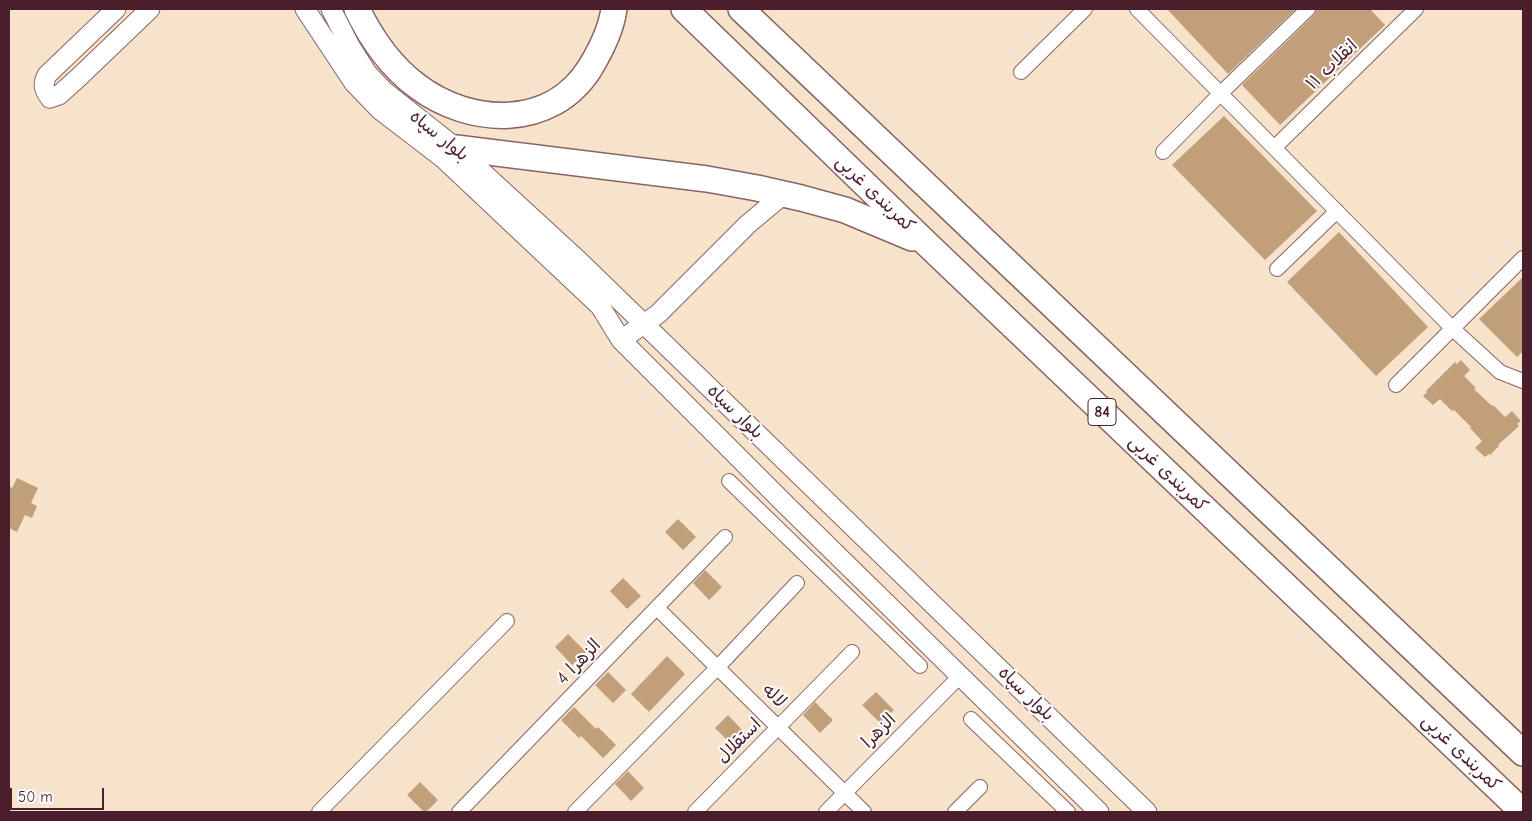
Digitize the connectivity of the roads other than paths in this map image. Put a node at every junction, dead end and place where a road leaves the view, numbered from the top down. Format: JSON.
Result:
{"nodes":[{"id":1,"x":116,"y":9,"type":"edge"},
{"id":2,"x":150,"y":9,"type":"edge"},
{"id":3,"x":305,"y":9,"type":"edge"},
{"id":4,"x":331,"y":9,"type":"edge"},
{"id":5,"x":356,"y":9,"type":"edge"},
{"id":6,"x":614,"y":9,"type":"edge"},
{"id":7,"x":684,"y":9,"type":"edge"},
{"id":8,"x":741,"y":9,"type":"edge"},
{"id":9,"x":1085,"y":9,"type":"edge"},
{"id":10,"x":1137,"y":9,"type":"edge"},
{"id":11,"x":1308,"y":9,"type":"edge"},
{"id":12,"x":1416,"y":9,"type":"edge"},
{"id":13,"x":1021,"y":72,"type":"dead end"},
{"id":14,"x":1220,"y":94,"type":"junction"},
{"id":15,"x":441,"y":143,"type":"junction"},
{"id":16,"x":1274,"y":148,"type":"junction"},
{"id":17,"x":1163,"y":152,"type":"dead end"},
{"id":18,"x":784,"y":194,"type":"junction"},
{"id":19,"x":1337,"y":211,"type":"junction"},
{"id":20,"x":928,"y":245,"type":"junction"},
{"id":21,"x":1523,"y":258,"type":"edge"},
{"id":22,"x":1277,"y":269,"type":"dead end"},
{"id":23,"x":644,"y":324,"type":"junction"},
{"id":24,"x":1453,"y":329,"type":"junction"},
{"id":25,"x":621,"y":340,"type":"junction"},
{"id":26,"x":1523,"y":381,"type":"edge"},
{"id":27,"x":1396,"y":385,"type":"dead end"},
{"id":28,"x":729,"y":481,"type":"dead end"},
{"id":29,"x":725,"y":537,"type":"dead end"},
{"id":30,"x":860,"y":578,"type":"junction"},
{"id":31,"x":797,"y":583,"type":"dead end"},
{"id":32,"x":844,"y":592,"type":"junction"},
{"id":33,"x":657,"y":608,"type":"junction"},
{"id":34,"x":507,"y":621,"type":"dead end"},
{"id":35,"x":852,"y":652,"type":"dead end"},
{"id":36,"x":920,"y":666,"type":"dead end"},
{"id":37,"x":717,"y":668,"type":"junction"},
{"id":38,"x":960,"y":676,"type":"junction"},
{"id":39,"x":971,"y":719,"type":"dead end"},
{"id":40,"x":779,"y":727,"type":"junction"},
{"id":41,"x":1523,"y":753,"type":"edge"},
{"id":42,"x":980,"y":787,"type":"dead end"},
{"id":43,"x":844,"y":793,"type":"junction"},
{"id":44,"x":1084,"y":798,"type":"junction"},
{"id":45,"x":319,"y":812,"type":"edge"},
{"id":46,"x":458,"y":812,"type":"edge"},
{"id":47,"x":575,"y":812,"type":"edge"},
{"id":48,"x":695,"y":812,"type":"edge"},
{"id":49,"x":826,"y":812,"type":"edge"},
{"id":50,"x":864,"y":812,"type":"edge"},
{"id":51,"x":956,"y":812,"type":"edge"},
{"id":52,"x":1068,"y":812,"type":"edge"},
{"id":53,"x":1099,"y":812,"type":"edge"},
{"id":54,"x":1147,"y":812,"type":"edge"},
{"id":55,"x":1522,"y":812,"type":"edge"}],
"edges":[{"from":1,"to":2,"type":"main road"},
{"from":3,"to":15,"type":"main road","name":"بلوار سپاه"},
{"from":4,"to":15,"type":"main road","name":"بلوار سپاه"},
{"from":5,"to":6,"type":"highway"},
{"from":7,"to":20,"type":"highway","name":"کمربندی غربی","number":"84"},
{"from":8,"to":41,"type":"highway","number":"84"},
{"from":9,"to":13,"type":"street"},
{"from":10,"to":14,"type":"street"},
{"from":11,"to":14,"type":"street"},
{"from":12,"to":16,"type":"street","name":"انقلاب ۱۱"},
{"from":14,"to":16,"type":"street"},
{"from":14,"to":17,"type":"street"},
{"from":15,"to":18,"type":"highway"},
{"from":15,"to":23,"type":"main road","name":"بلوار سپاه"},
{"from":15,"to":25,"type":"main road","name":"بلوار سپاه"},
{"from":16,"to":19,"type":"street"},
{"from":18,"to":20,"type":"highway"},
{"from":18,"to":23,"type":"main road"},
{"from":19,"to":22,"type":"street"},
{"from":19,"to":24,"type":"street"},
{"from":20,"to":55,"type":"highway","name":"کمربندی غربی","number":"84"},
{"from":21,"to":24,"type":"street"},
{"from":23,"to":25,"type":"main road"},
{"from":23,"to":54,"type":"main road","name":"بلوار سپاه"},
{"from":24,"to":26,"type":"street"},
{"from":24,"to":27,"type":"street"},
{"from":25,"to":30,"type":"main road","name":"بلوار سپاه"},
{"from":28,"to":32,"type":"street"},
{"from":29,"to":33,"type":"street","name":"الزهرا 4"},
{"from":30,"to":32,"type":"street"},
{"from":30,"to":38,"type":"main road","name":"بلوار سپاه"},
{"from":31,"to":37,"type":"street"},
{"from":32,"to":36,"type":"street"},
{"from":33,"to":37,"type":"street","name":"لاله"},
{"from":33,"to":46,"type":"street","name":"الزهرا 4"},
{"from":34,"to":45,"type":"street"},
{"from":35,"to":40,"type":"street","name":"استقلال"},
{"from":37,"to":40,"type":"street","name":"لاله"},
{"from":37,"to":47,"type":"street"},
{"from":38,"to":43,"type":"street","name":"الزهرا"},
{"from":38,"to":44,"type":"main road","name":"بلوار سپاه"},
{"from":39,"to":52,"type":"street"},
{"from":40,"to":43,"type":"street","name":"لاله"},
{"from":40,"to":48,"type":"street","name":"استقلال"},
{"from":42,"to":51,"type":"street"},
{"from":43,"to":49,"type":"street","name":"الزهرا"},
{"from":43,"to":50,"type":"street","name":"لاله"},
{"from":44,"to":52,"type":"street"},
{"from":44,"to":53,"type":"main road","name":"بلوار سپاه"}]}
